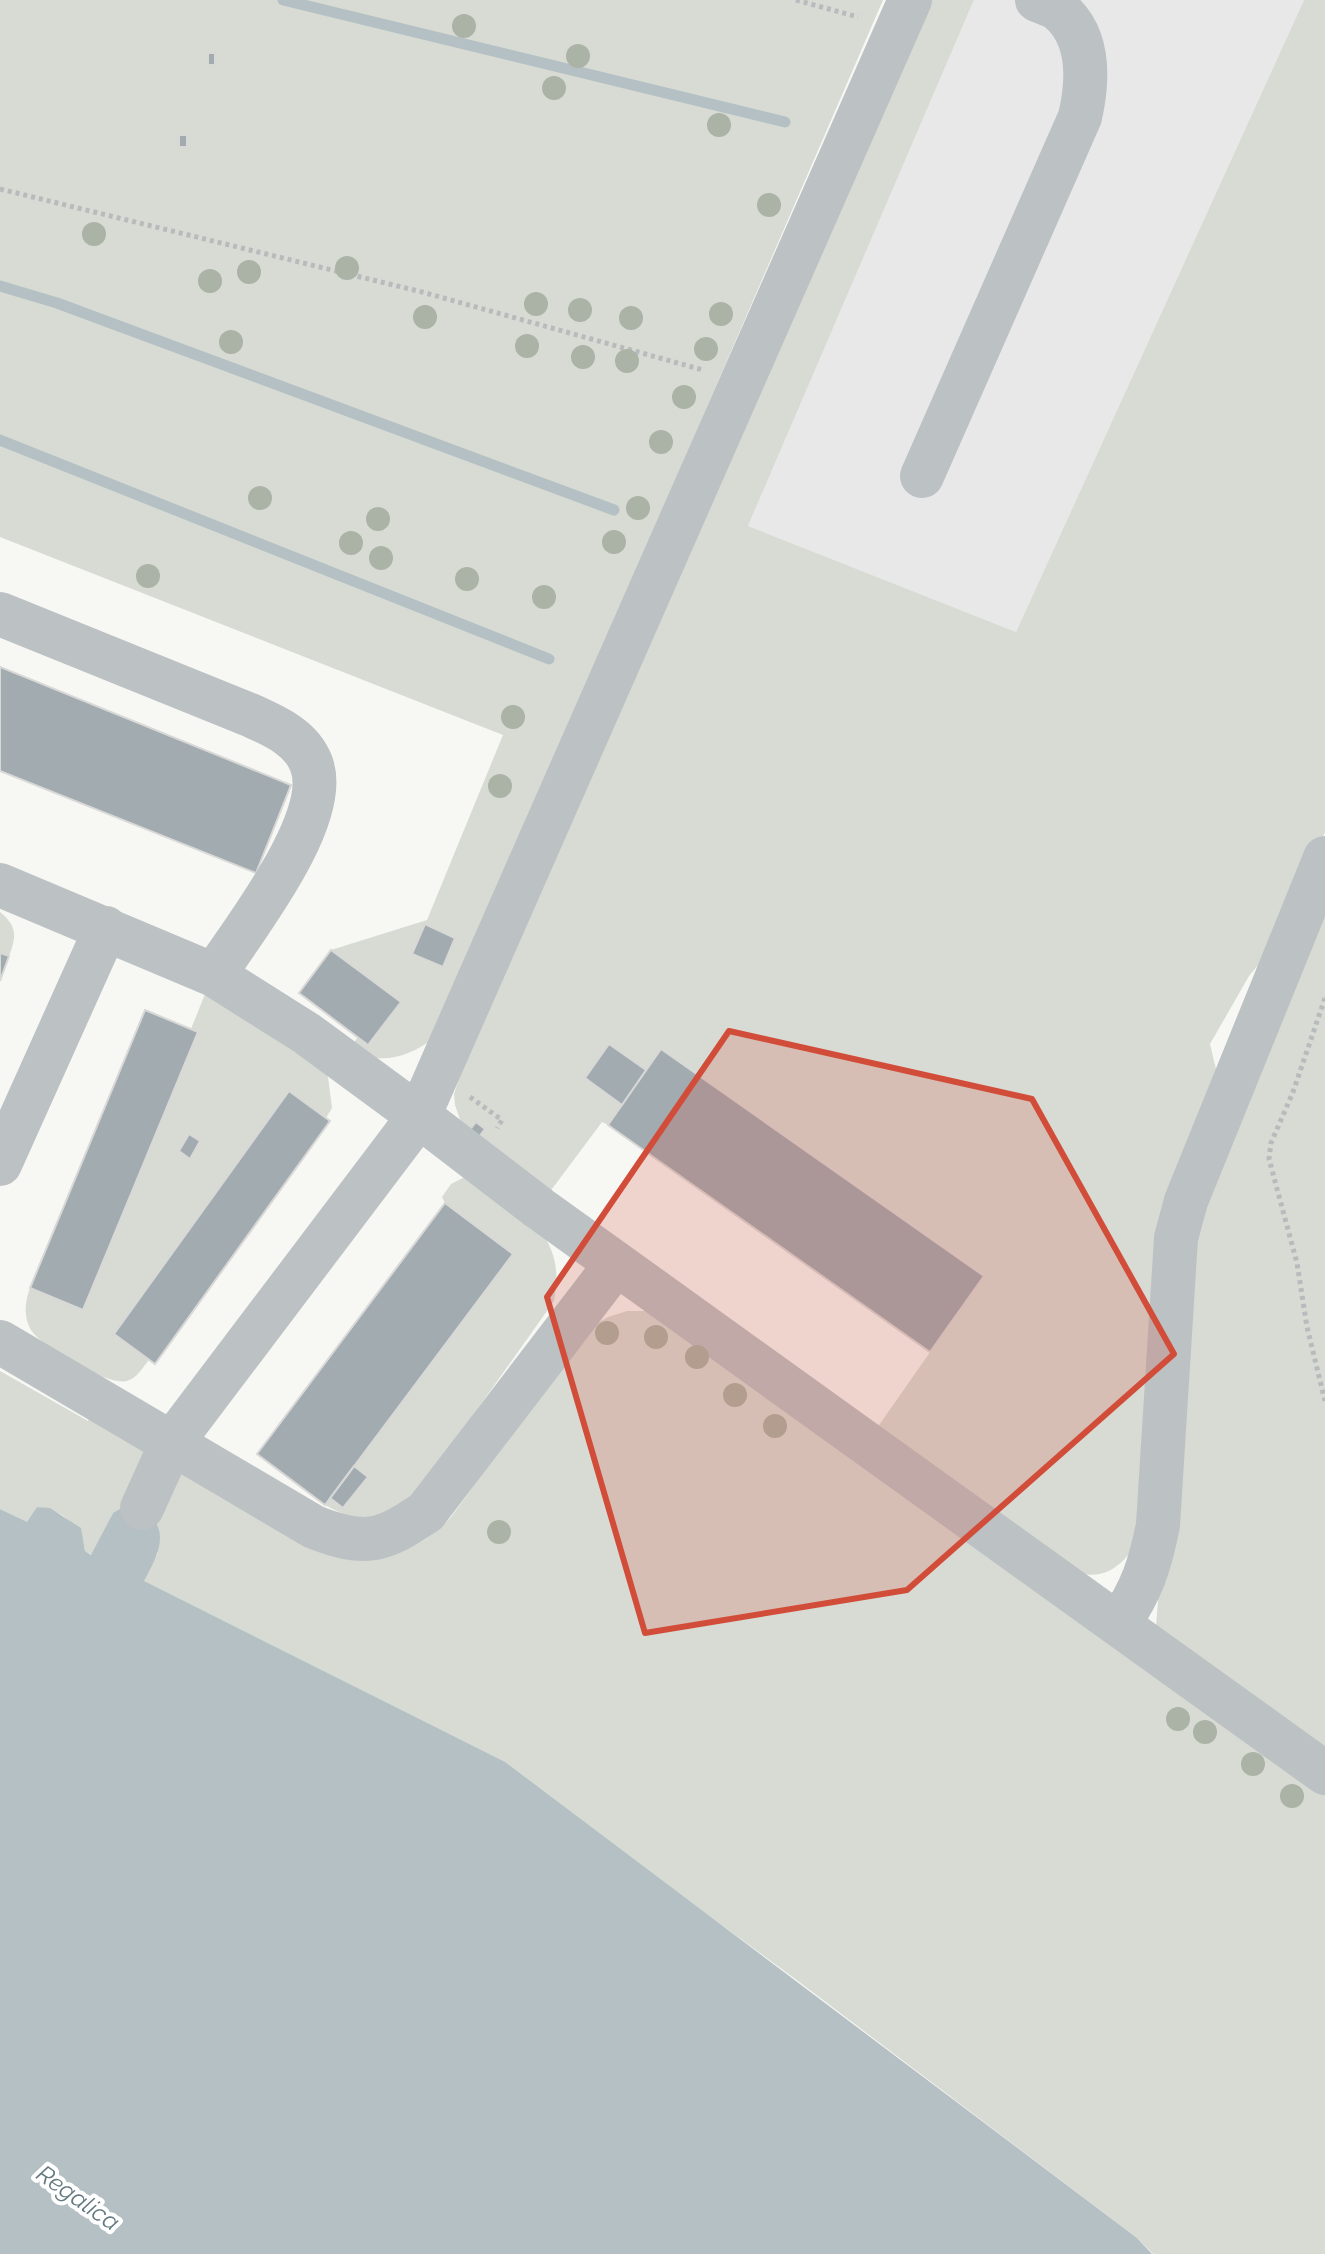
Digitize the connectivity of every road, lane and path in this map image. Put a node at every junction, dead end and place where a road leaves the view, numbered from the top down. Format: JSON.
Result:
{"nodes":[{"id":1,"x":796,"y":0,"type":"edge"},
{"id":2,"x":1037,"y":0,"type":"edge"},
{"id":3,"x":904,"y":14,"type":"edge"},
{"id":4,"x":0,"y":189,"type":"edge"},
{"id":5,"x":742,"y":381,"type":"junction"},
{"id":6,"x":922,"y":476,"type":"dead end"},
{"id":7,"x":0,"y":614,"type":"edge"},
{"id":8,"x":1325,"y":858,"type":"edge"},
{"id":9,"x":0,"y":885,"type":"edge"},
{"id":10,"x":106,"y":928,"type":"junction"},
{"id":11,"x":214,"y":975,"type":"junction"},
{"id":12,"x":1325,"y":998,"type":"edge"},
{"id":13,"x":419,"y":1116,"type":"junction"},
{"id":14,"x":0,"y":1164,"type":"edge"},
{"id":15,"x":616,"y":1264,"type":"junction"},
{"id":16,"x":0,"y":1342,"type":"edge"},
{"id":17,"x":1325,"y":1401,"type":"edge"},
{"id":18,"x":171,"y":1444,"type":"junction"},
{"id":19,"x":142,"y":1508,"type":"dead end"},
{"id":20,"x":1119,"y":1623,"type":"junction"},
{"id":21,"x":1325,"y":1773,"type":"edge"}],
"edges":[{"from":1,"to":3,"type":"path"},
{"from":2,"to":6,"type":"lane"},
{"from":3,"to":5,"type":"lane"},
{"from":4,"to":5,"type":"path"},
{"from":5,"to":13,"type":"lane"},
{"from":7,"to":11,"type":"lane"},
{"from":8,"to":20,"type":"lane"},
{"from":9,"to":10,"type":"lane"},
{"from":10,"to":11,"type":"lane"},
{"from":10,"to":14,"type":"lane"},
{"from":11,"to":13,"type":"lane"},
{"from":12,"to":17,"type":"path"},
{"from":13,"to":15,"type":"lane"},
{"from":13,"to":18,"type":"lane"},
{"from":15,"to":18,"type":"lane"},
{"from":15,"to":20,"type":"lane"},
{"from":16,"to":18,"type":"lane"},
{"from":18,"to":19,"type":"lane"},
{"from":20,"to":21,"type":"lane"}]}
